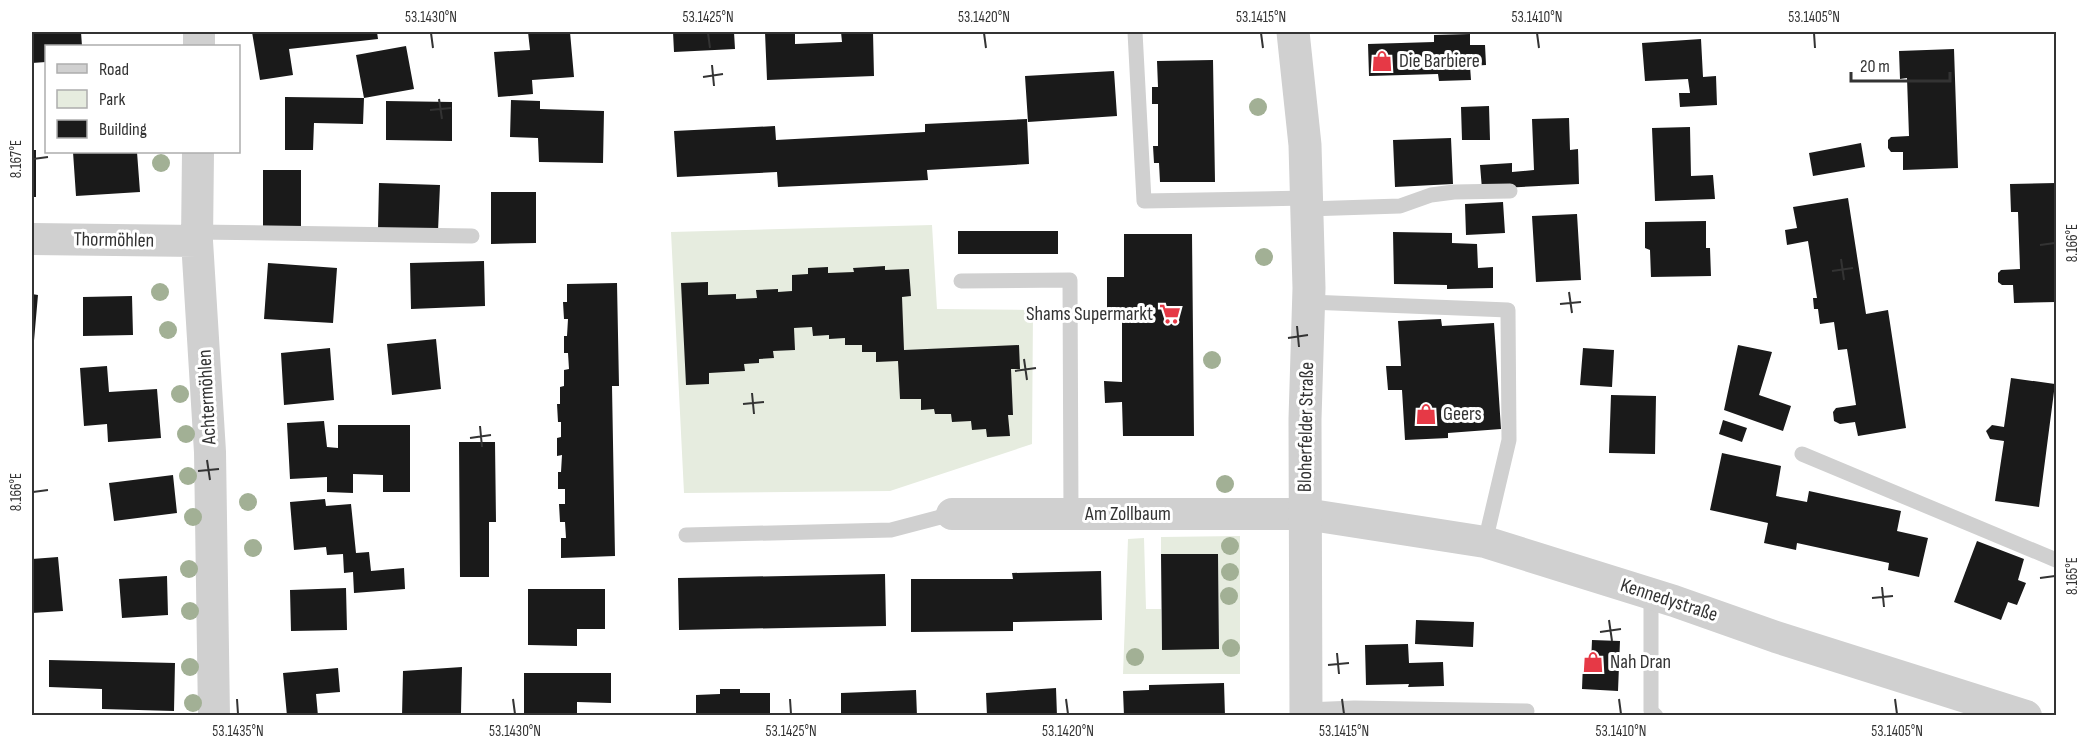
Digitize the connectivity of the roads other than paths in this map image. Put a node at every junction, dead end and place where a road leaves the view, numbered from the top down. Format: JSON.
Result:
{"nodes":[{"id":1,"x":1136,"y":32,"type":"edge"},
{"id":2,"x":1293,"y":32,"type":"edge"},
{"id":3,"x":198,"y":153,"type":"edge"},
{"id":4,"x":1510,"y":190,"type":"dead end"},
{"id":5,"x":1306,"y":204,"type":"junction"},
{"id":6,"x":472,"y":236,"type":"dead end"},
{"id":7,"x":197,"y":237,"type":"junction"},
{"id":8,"x":32,"y":239,"type":"edge"},
{"id":9,"x":961,"y":281,"type":"dead end"},
{"id":10,"x":1309,"y":302,"type":"junction"},
{"id":11,"x":1802,"y":454,"type":"dead end"},
{"id":12,"x":952,"y":514,"type":"joint"},
{"id":13,"x":1071,"y":514,"type":"junction"},
{"id":14,"x":1305,"y":514,"type":"junction"},
{"id":15,"x":686,"y":535,"type":"dead end"},
{"id":16,"x":1485,"y":542,"type":"junction"},
{"id":17,"x":2056,"y":560,"type":"edge"},
{"id":18,"x":1651,"y":594,"type":"junction"},
{"id":19,"x":1527,"y":711,"type":"dead end"},
{"id":20,"x":1306,"y":713,"type":"edge"},
{"id":21,"x":214,"y":716,"type":"edge"},
{"id":22,"x":1656,"y":716,"type":"edge"},
{"id":23,"x":2026,"y":716,"type":"edge"}],
"edges":[{"from":1,"to":5,"type":"lane"},
{"from":2,"to":5,"type":"street","name":"Bloherfelder Straße"},
{"from":3,"to":7,"type":"street","name":"Achtermöhlen"},
{"from":4,"to":5,"type":"lane"},
{"from":5,"to":10,"type":"street","name":"Bloherfelder Straße"},
{"from":6,"to":7,"type":"lane"},
{"from":7,"to":8,"type":"street","name":"Thormöhlen"},
{"from":7,"to":21,"type":"street","name":"Achtermöhlen"},
{"from":9,"to":13,"type":"lane"},
{"from":10,"to":14,"type":"street","name":"Bloherfelder Straße"},
{"from":10,"to":16,"type":"lane"},
{"from":11,"to":17,"type":"lane"},
{"from":12,"to":13,"type":"street","name":"Am Zollbaum"},
{"from":12,"to":15,"type":"lane"},
{"from":13,"to":14,"type":"street","name":"Am Zollbaum"},
{"from":14,"to":16,"type":"street","name":"Kennedystraße"},
{"from":14,"to":20,"type":"street","name":"Bloherfelder Straße"},
{"from":16,"to":18,"type":"street","name":"Kennedystraße"},
{"from":18,"to":22,"type":"lane"},
{"from":18,"to":23,"type":"street","name":"Kennedystraße"},
{"from":19,"to":20,"type":"lane"}]}
